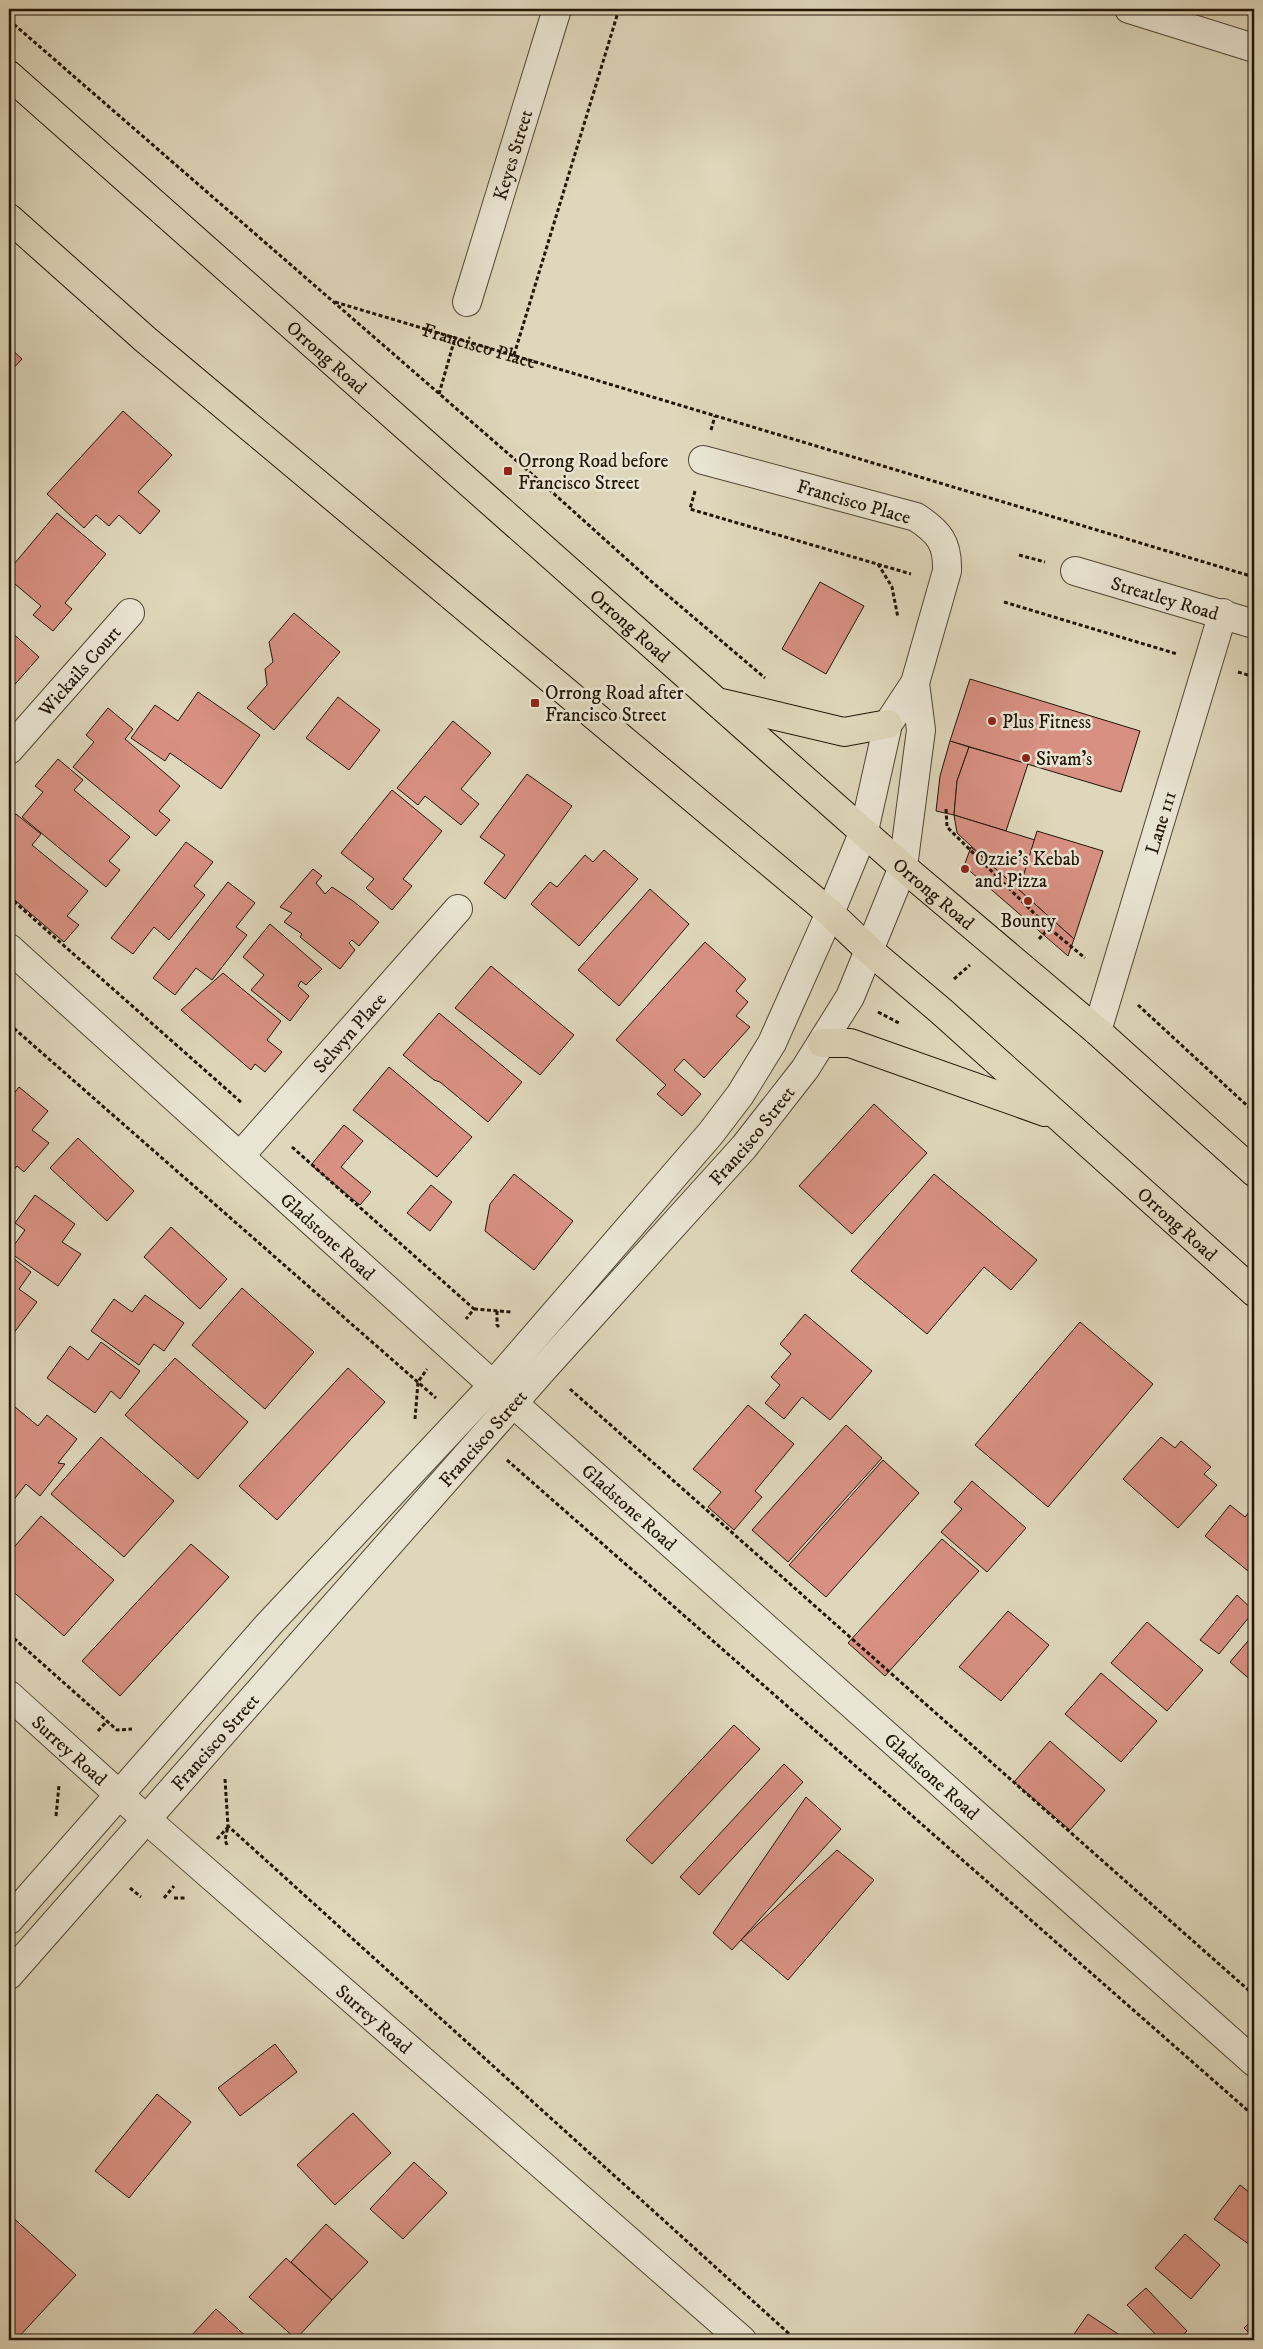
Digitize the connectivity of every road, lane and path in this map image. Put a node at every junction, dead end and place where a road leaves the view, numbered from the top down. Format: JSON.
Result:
{"nodes":[{"id":1,"x":557,"y":9,"type":"edge"},
{"id":2,"x":619,"y":9,"type":"edge"},
{"id":3,"x":1130,"y":9,"type":"edge"},
{"id":4,"x":9,"y":20,"type":"edge"},
{"id":5,"x":1254,"y":48,"type":"edge"},
{"id":6,"x":9,"y":75,"type":"edge"},
{"id":7,"x":9,"y":218,"type":"edge"},
{"id":8,"x":332,"y":301,"type":"junction"},
{"id":9,"x":467,"y":302,"type":"joint"},
{"id":10,"x":455,"y":338,"type":"junction"},
{"id":11,"x":514,"y":355,"type":"junction"},
{"id":12,"x":439,"y":394,"type":"junction"},
{"id":13,"x":703,"y":460,"type":"dead end"},
{"id":14,"x":690,"y":509,"type":"dead end"},
{"id":15,"x":878,"y":564,"type":"junction"},
{"id":16,"x":1075,"y":571,"type":"dead end"},
{"id":17,"x":911,"y":574,"type":"dead end"},
{"id":18,"x":1254,"y":577,"type":"edge"},
{"id":19,"x":1004,"y":602,"type":"dead end"},
{"id":20,"x":130,"y":613,"type":"dead end"},
{"id":21,"x":1223,"y":613,"type":"junction"},
{"id":22,"x":1254,"y":624,"type":"edge"},
{"id":23,"x":897,"y":625,"type":"dead end"},
{"id":24,"x":1208,"y":663,"type":"junction"},
{"id":25,"x":1254,"y":677,"type":"edge"},
{"id":26,"x":770,"y":682,"type":"dead end"},
{"id":27,"x":915,"y":683,"type":"junction"},
{"id":28,"x":718,"y":702,"type":"junction"},
{"id":29,"x":888,"y":724,"type":"junction"},
{"id":30,"x":9,"y":750,"type":"edge"},
{"id":31,"x":864,"y":831,"type":"junction"},
{"id":32,"x":904,"y":866,"type":"junction"},
{"id":33,"x":9,"y":897,"type":"edge"},
{"id":34,"x":458,"y":909,"type":"dead end"},
{"id":35,"x":830,"y":913,"type":"junction"},
{"id":36,"x":1049,"y":928,"type":"dead end"},
{"id":37,"x":1035,"y":944,"type":"dead end"},
{"id":38,"x":9,"y":948,"type":"edge"},
{"id":39,"x":870,"y":951,"type":"junction"},
{"id":40,"x":9,"y":1024,"type":"edge"},
{"id":41,"x":1097,"y":1032,"type":"junction"},
{"id":42,"x":822,"y":1043,"type":"junction"},
{"id":43,"x":1056,"y":1115,"type":"junction"},
{"id":44,"x":267,"y":1125,"type":"junction"},
{"id":45,"x":240,"y":1156,"type":"junction"},
{"id":46,"x":1249,"y":1163,"type":"edge"},
{"id":47,"x":1254,"y":1292,"type":"edge"},
{"id":48,"x":497,"y":1311,"type":"dead end"},
{"id":49,"x":447,"y":1344,"type":"junction"},
{"id":50,"x":524,"y":1349,"type":"junction"},
{"id":51,"x":545,"y":1367,"type":"junction"},
{"id":52,"x":418,"y":1382,"type":"junction"},
{"id":53,"x":493,"y":1385,"type":"junction"},
{"id":54,"x":514,"y":1404,"type":"junction"},
{"id":55,"x":460,"y":1420,"type":"junction"},
{"id":56,"x":415,"y":1426,"type":"dead end"},
{"id":57,"x":482,"y":1439,"type":"junction"},
{"id":58,"x":9,"y":1634,"type":"edge"},
{"id":59,"x":9,"y":1695,"type":"edge"},
{"id":60,"x":169,"y":1738,"type":"junction"},
{"id":61,"x":196,"y":1763,"type":"junction"},
{"id":62,"x":224,"y":1773,"type":"dead end"},
{"id":63,"x":226,"y":1792,"type":"junction"},
{"id":64,"x":120,"y":1795,"type":"junction"},
{"id":65,"x":146,"y":1819,"type":"junction"},
{"id":66,"x":9,"y":1920,"type":"edge"},
{"id":67,"x":9,"y":1975,"type":"edge"},
{"id":68,"x":1254,"y":1995,"type":"edge"},
{"id":69,"x":1254,"y":2062,"type":"edge"},
{"id":70,"x":1254,"y":2116,"type":"edge"},
{"id":71,"x":742,"y":2340,"type":"edge"},
{"id":72,"x":796,"y":2340,"type":"edge"}],
"edges":[{"from":1,"to":9,"type":"street","name":"Keyes Street"},
{"from":2,"to":11,"type":"path"},
{"from":3,"to":5,"type":"street"},
{"from":4,"to":8,"type":"path"},
{"from":6,"to":28,"type":"highway","name":"Orrong Road"},
{"from":7,"to":35,"type":"highway","name":"Orrong Road"},
{"from":8,"to":10,"type":"path","name":"Francisco Place"},
{"from":8,"to":12,"type":"path"},
{"from":9,"to":10,"type":"path"},
{"from":10,"to":11,"type":"path","name":"Francisco Place"},
{"from":10,"to":12,"type":"path"},
{"from":11,"to":18,"type":"path","name":"Francisco Place"},
{"from":12,"to":26,"type":"path"},
{"from":13,"to":27,"type":"street","name":"Francisco Place"},
{"from":14,"to":15,"type":"path"},
{"from":15,"to":17,"type":"path"},
{"from":15,"to":23,"type":"path"},
{"from":16,"to":21,"type":"street","name":"Streatley Road"},
{"from":19,"to":24,"type":"path"},
{"from":20,"to":30,"type":"street","name":"Wickails Court"},
{"from":21,"to":22,"type":"street","name":"Streatley Road"},
{"from":21,"to":24,"type":"street","name":"Lane 111"},
{"from":24,"to":25,"type":"path"},
{"from":24,"to":41,"type":"street","name":"Lane 111"},
{"from":27,"to":29,"type":"street","name":"Francisco Place"},
{"from":27,"to":32,"type":"street","name":"Francisco Place"},
{"from":28,"to":29,"type":"highway"},
{"from":28,"to":31,"type":"highway","name":"Orrong Road"},
{"from":29,"to":31,"type":"street","name":"Francisco Place"},
{"from":31,"to":32,"type":"highway","name":"Orrong Road"},
{"from":31,"to":35,"type":"street","name":"Francisco Street"},
{"from":32,"to":39,"type":"street","name":"Francisco Street"},
{"from":32,"to":41,"type":"highway","name":"Orrong Road"},
{"from":33,"to":44,"type":"path"},
{"from":34,"to":44,"type":"street","name":"Selwyn Place"},
{"from":35,"to":39,"type":"highway","name":"Orrong Road"},
{"from":35,"to":50,"type":"street","name":"Francisco Street"},
{"from":36,"to":37,"type":"path"},
{"from":38,"to":45,"type":"street","name":"Gladstone Road"},
{"from":39,"to":42,"type":"street","name":"Francisco Street"},
{"from":39,"to":43,"type":"highway","name":"Orrong Road"},
{"from":40,"to":52,"type":"path"},
{"from":41,"to":46,"type":"highway","name":"Orrong Road"},
{"from":42,"to":43,"type":"highway"},
{"from":42,"to":51,"type":"street","name":"Francisco Street"},
{"from":43,"to":47,"type":"highway","name":"Orrong Road"},
{"from":44,"to":45,"type":"street","name":"Selwyn Place"},
{"from":44,"to":49,"type":"path"},
{"from":45,"to":49,"type":"street","name":"Gladstone Road"},
{"from":48,"to":50,"type":"path"},
{"from":49,"to":52,"type":"path"},
{"from":49,"to":53,"type":"street","name":"Gladstone Road"},
{"from":50,"to":53,"type":"street","name":"Francisco Street"},
{"from":51,"to":54,"type":"street","name":"Francisco Street"},
{"from":51,"to":68,"type":"path"},
{"from":52,"to":55,"type":"path"},
{"from":52,"to":56,"type":"path"},
{"from":53,"to":54,"type":"street","name":"Gladstone Road"},
{"from":53,"to":55,"type":"street","name":"Francisco Street"},
{"from":54,"to":57,"type":"street","name":"Francisco Street"},
{"from":54,"to":69,"type":"street","name":"Gladstone Road"},
{"from":55,"to":60,"type":"street","name":"Francisco Street"},
{"from":57,"to":61,"type":"street","name":"Francisco Street"},
{"from":57,"to":70,"type":"path"},
{"from":58,"to":60,"type":"path"},
{"from":59,"to":64,"type":"street","name":"Surrey Road"},
{"from":60,"to":64,"type":"street","name":"Francisco Street"},
{"from":61,"to":63,"type":"path"},
{"from":61,"to":65,"type":"street","name":"Francisco Street"},
{"from":62,"to":63,"type":"path"},
{"from":63,"to":72,"type":"path"},
{"from":64,"to":65,"type":"street","name":"Surrey Road"},
{"from":64,"to":66,"type":"street","name":"Francisco Street"},
{"from":65,"to":67,"type":"street","name":"Francisco Street"},
{"from":65,"to":71,"type":"street","name":"Surrey Road"}]}
